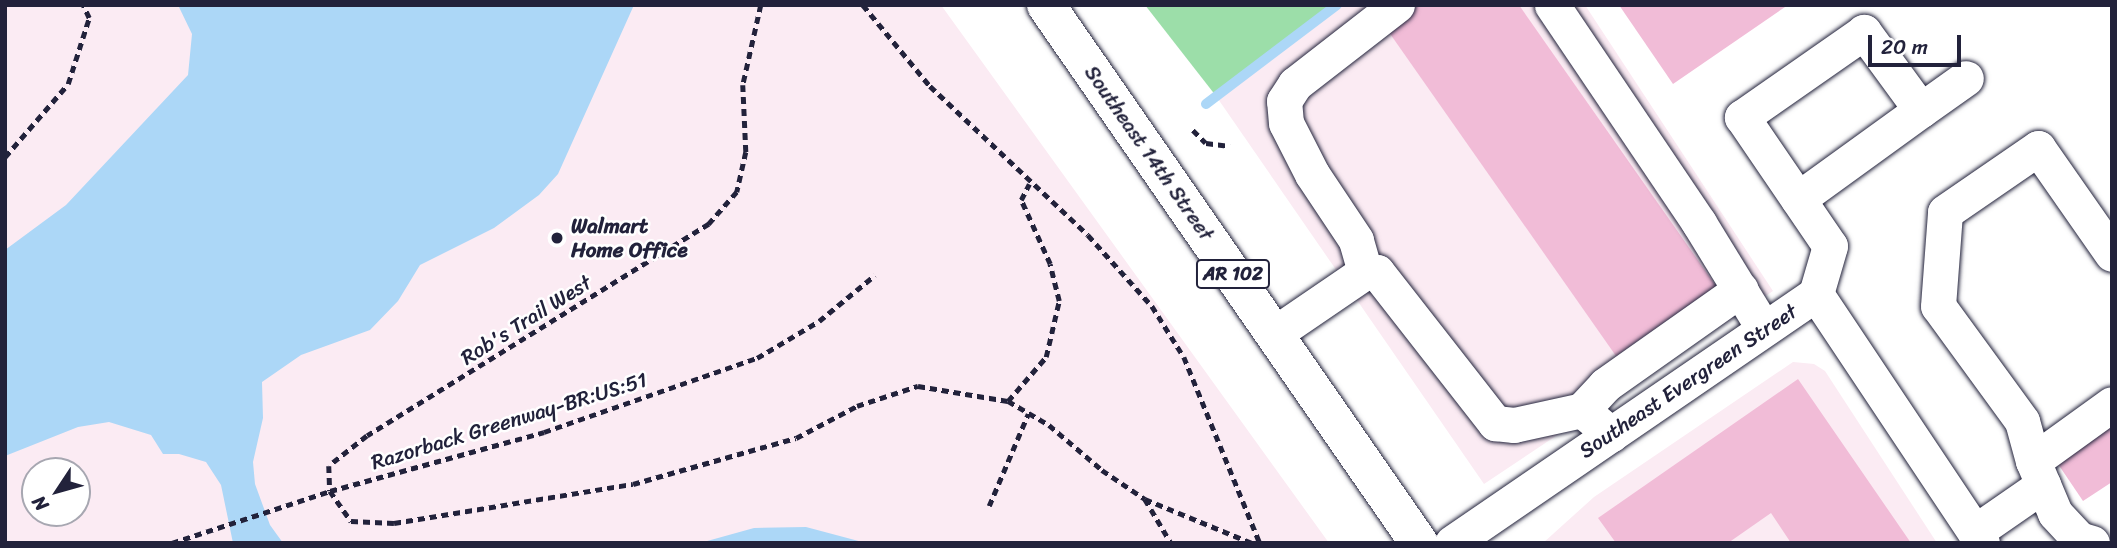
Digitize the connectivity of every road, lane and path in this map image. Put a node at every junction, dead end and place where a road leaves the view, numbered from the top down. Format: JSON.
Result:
{"nodes":[{"id":1,"x":83,"y":5,"type":"edge"},
{"id":2,"x":761,"y":5,"type":"edge"},
{"id":3,"x":863,"y":5,"type":"edge"},
{"id":4,"x":1046,"y":5,"type":"edge"},
{"id":5,"x":1398,"y":5,"type":"edge"},
{"id":6,"x":1552,"y":5,"type":"edge"},
{"id":7,"x":1966,"y":78,"type":"dead end"},
{"id":8,"x":1921,"y":110,"type":"junction"},
{"id":9,"x":1193,"y":130,"type":"dead end"},
{"id":10,"x":1230,"y":146,"type":"dead end"},
{"id":11,"x":5,"y":157,"type":"edge"},
{"id":12,"x":1029,"y":184,"type":"junction"},
{"id":13,"x":1798,"y":199,"type":"junction"},
{"id":14,"x":2112,"y":254,"type":"edge"},
{"id":15,"x":1365,"y":272,"type":"junction"},
{"id":16,"x":875,"y":275,"type":"dead end"},
{"id":17,"x":1741,"y":289,"type":"junction"},
{"id":18,"x":1816,"y":294,"type":"junction"},
{"id":19,"x":1764,"y":329,"type":"junction"},
{"id":20,"x":1274,"y":334,"type":"junction"},
{"id":21,"x":1008,"y":401,"type":"junction"},
{"id":22,"x":2112,"y":404,"type":"edge"},
{"id":23,"x":1582,"y":410,"type":"junction"},
{"id":24,"x":1027,"y":414,"type":"junction"},
{"id":25,"x":1611,"y":434,"type":"junction"},
{"id":26,"x":2038,"y":473,"type":"junction"},
{"id":27,"x":330,"y":491,"type":"junction"},
{"id":28,"x":1145,"y":499,"type":"junction"},
{"id":29,"x":989,"y":506,"type":"dead end"},
{"id":30,"x":1979,"y":537,"type":"edge"},
{"id":31,"x":172,"y":543,"type":"edge"},
{"id":32,"x":1171,"y":543,"type":"edge"},
{"id":33,"x":1252,"y":543,"type":"edge"},
{"id":34,"x":1260,"y":543,"type":"edge"},
{"id":35,"x":1419,"y":543,"type":"edge"},
{"id":36,"x":1452,"y":543,"type":"edge"},
{"id":37,"x":2092,"y":543,"type":"edge"}],
"edges":[{"from":1,"to":11,"type":"path"},
{"from":2,"to":27,"type":"path","name":"Rob's Trail West"},
{"from":3,"to":12,"type":"path"},
{"from":4,"to":20,"type":"main road","name":"Southeast 14th Street","number":"AR 102"},
{"from":5,"to":15,"type":"street"},
{"from":6,"to":17,"type":"street"},
{"from":7,"to":8,"type":"street"},
{"from":8,"to":13,"type":"street"},
{"from":8,"to":13,"type":"street"},
{"from":9,"to":10,"type":"path"},
{"from":12,"to":21,"type":"path"},
{"from":12,"to":34,"type":"path"},
{"from":13,"to":18,"type":"street"},
{"from":14,"to":26,"type":"street"},
{"from":15,"to":20,"type":"street"},
{"from":15,"to":23,"type":"street"},
{"from":16,"to":27,"type":"path","name":"Razorback Greenway-BR:US:51"},
{"from":17,"to":19,"type":"street"},
{"from":17,"to":23,"type":"street"},
{"from":18,"to":19,"type":"street","name":"Southeast Evergreen Street"},
{"from":18,"to":30,"type":"street","name":"Southeast Evergreen Street"},
{"from":19,"to":25,"type":"street","name":"Southeast Evergreen Street"},
{"from":20,"to":35,"type":"main road","name":"Southeast 14th Street","number":"AR 102"},
{"from":21,"to":24,"type":"path"},
{"from":21,"to":27,"type":"path"},
{"from":22,"to":26,"type":"street"},
{"from":23,"to":25,"type":"street"},
{"from":24,"to":28,"type":"path"},
{"from":24,"to":29,"type":"path"},
{"from":25,"to":36,"type":"street","name":"Southeast Evergreen Street"},
{"from":26,"to":30,"type":"street"},
{"from":26,"to":37,"type":"street"},
{"from":27,"to":31,"type":"path","name":"Razorback Greenway-BR:US:51"},
{"from":28,"to":32,"type":"path"},
{"from":28,"to":33,"type":"path"}]}
